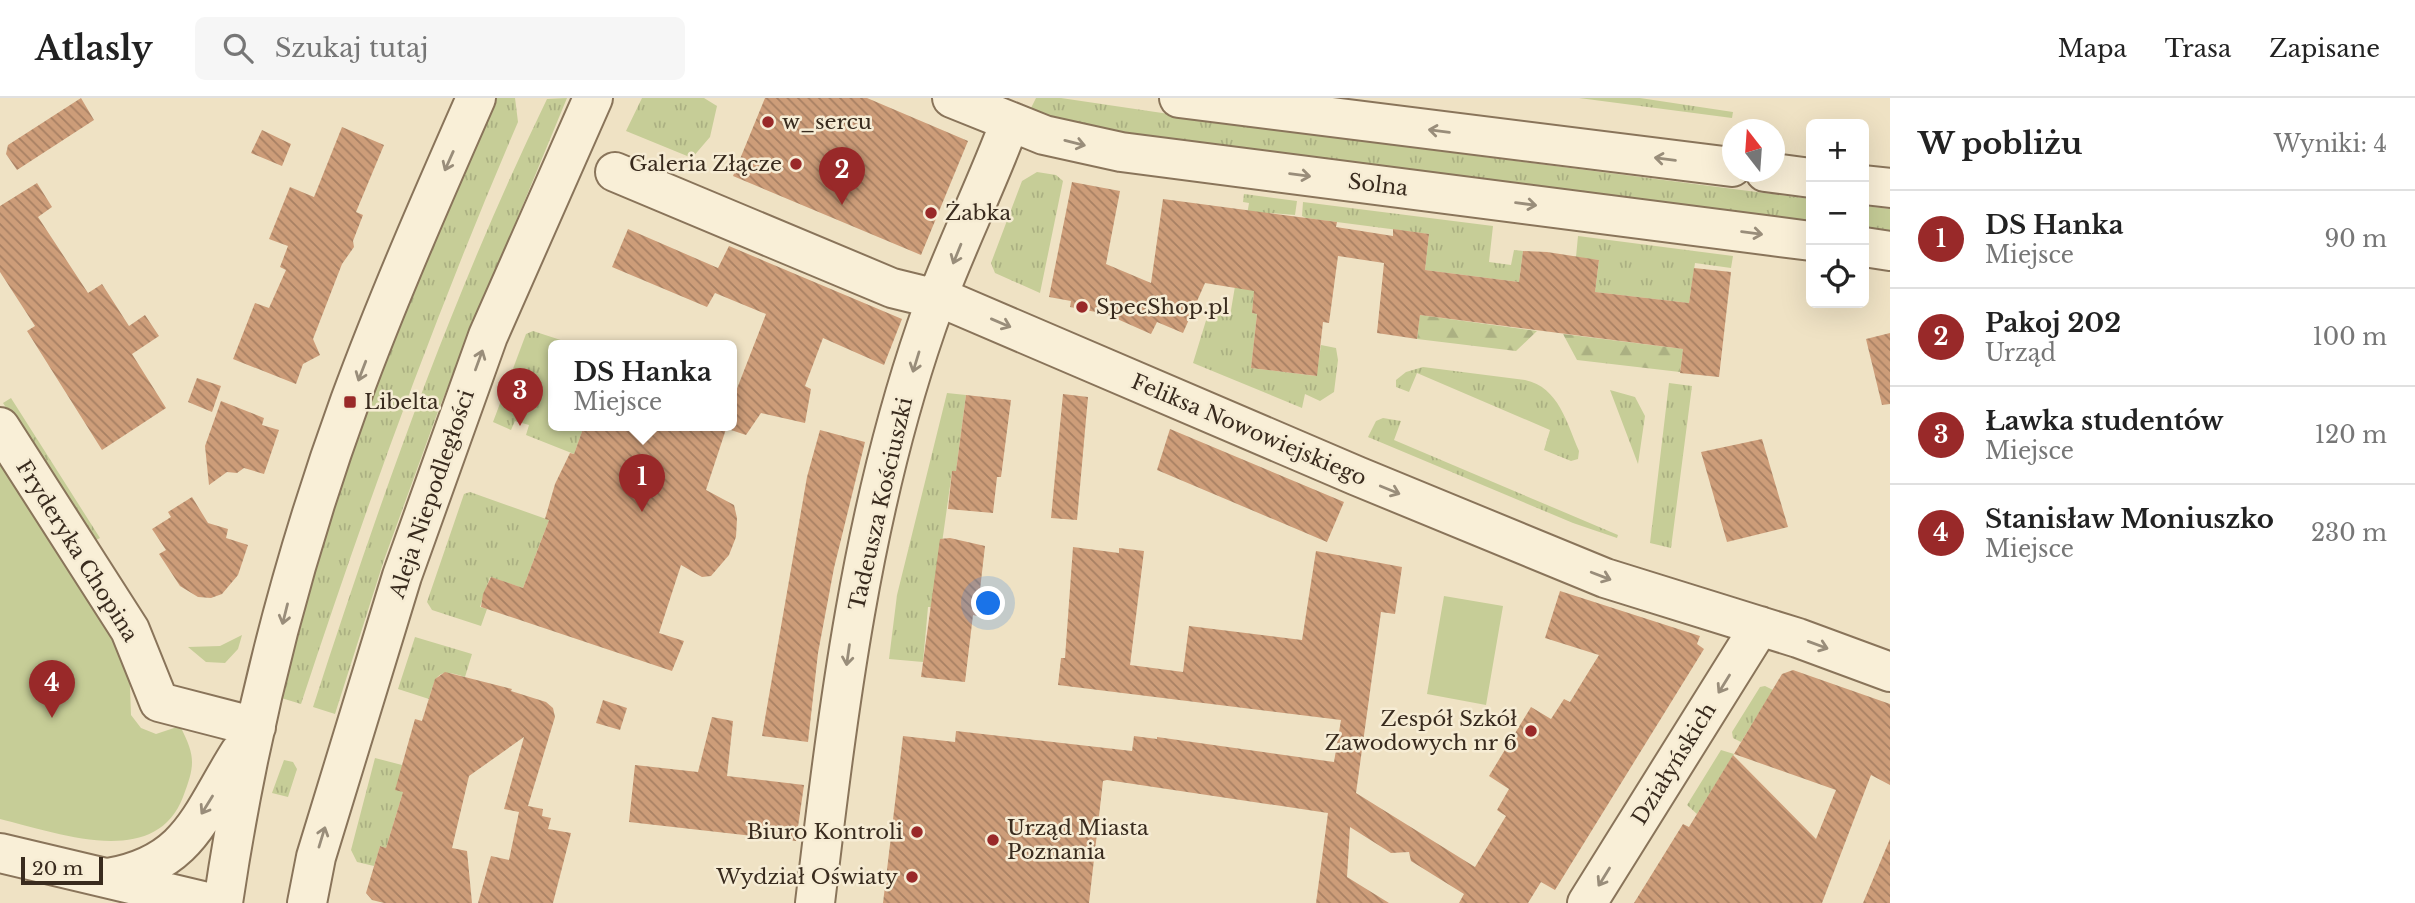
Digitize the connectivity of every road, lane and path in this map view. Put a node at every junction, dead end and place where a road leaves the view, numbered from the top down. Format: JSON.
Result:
{"nodes":[{"id":1,"x":476,"y":98,"type":"edge"},
{"id":2,"x":593,"y":98,"type":"edge"},
{"id":3,"x":952,"y":98,"type":"edge"},
{"id":4,"x":1179,"y":98,"type":"edge"},
{"id":5,"x":1010,"y":122,"type":"junction"},
{"id":6,"x":1722,"y":166,"type":"edge"},
{"id":7,"x":615,"y":172,"type":"dead end"},
{"id":8,"x":1785,"y":175,"type":"edge"},
{"id":9,"x":1806,"y":177,"type":"edge"},
{"id":10,"x":1869,"y":186,"type":"edge"},
{"id":11,"x":1890,"y":188,"type":"edge"},
{"id":12,"x":1806,"y":239,"type":"edge"},
{"id":13,"x":1869,"y":248,"type":"edge"},
{"id":14,"x":1890,"y":251,"type":"edge"},
{"id":15,"x":938,"y":297,"type":"junction"},
{"id":16,"x":0,"y":426,"type":"edge"},
{"id":17,"x":1760,"y":626,"type":"junction"},
{"id":18,"x":1890,"y":672,"type":"edge"},
{"id":19,"x":256,"y":727,"type":"junction"},
{"id":20,"x":0,"y":853,"type":"edge"},
{"id":21,"x":108,"y":878,"type":"junction"},
{"id":22,"x":164,"y":897,"type":"edge"},
{"id":23,"x":211,"y":903,"type":"edge"},
{"id":24,"x":223,"y":903,"type":"edge"},
{"id":25,"x":307,"y":903,"type":"edge"},
{"id":26,"x":816,"y":903,"type":"edge"},
{"id":27,"x":1587,"y":903,"type":"edge"}],
"edges":[{"from":1,"to":19,"type":"street","one_way":true},
{"from":25,"to":2,"type":"street","name":"Aleja Niepodległości","one_way":true},
{"from":3,"to":5,"type":"street","name":"Solna"},
{"from":6,"to":4,"type":"street","one_way":true},
{"from":5,"to":12,"type":"street","name":"Solna","one_way":true},
{"from":5,"to":15,"type":"street","name":"Tadeusza Kościuszki","one_way":true},
{"from":7,"to":15,"type":"street","name":"Feliksa Nowowiejskiego"},
{"from":8,"to":9,"type":"street"},
{"from":10,"to":11,"type":"street"},
{"from":13,"to":14,"type":"street"},
{"from":15,"to":17,"type":"street","name":"Feliksa Nowowiejskiego","one_way":true},
{"from":15,"to":26,"type":"street","name":"Tadeusza Kościuszki","one_way":true},
{"from":16,"to":19,"type":"street","name":"Fryderyka Chopina"},
{"from":17,"to":18,"type":"street","name":"Feliksa Nowowiejskiego","one_way":true},
{"from":17,"to":27,"type":"street","name":"Działyńskich","one_way":true},
{"from":19,"to":21,"type":"street","one_way":true},
{"from":19,"to":24,"type":"street"},
{"from":20,"to":21,"type":"street"},
{"from":21,"to":22,"type":"street"},
{"from":22,"to":23,"type":"street"}]}
